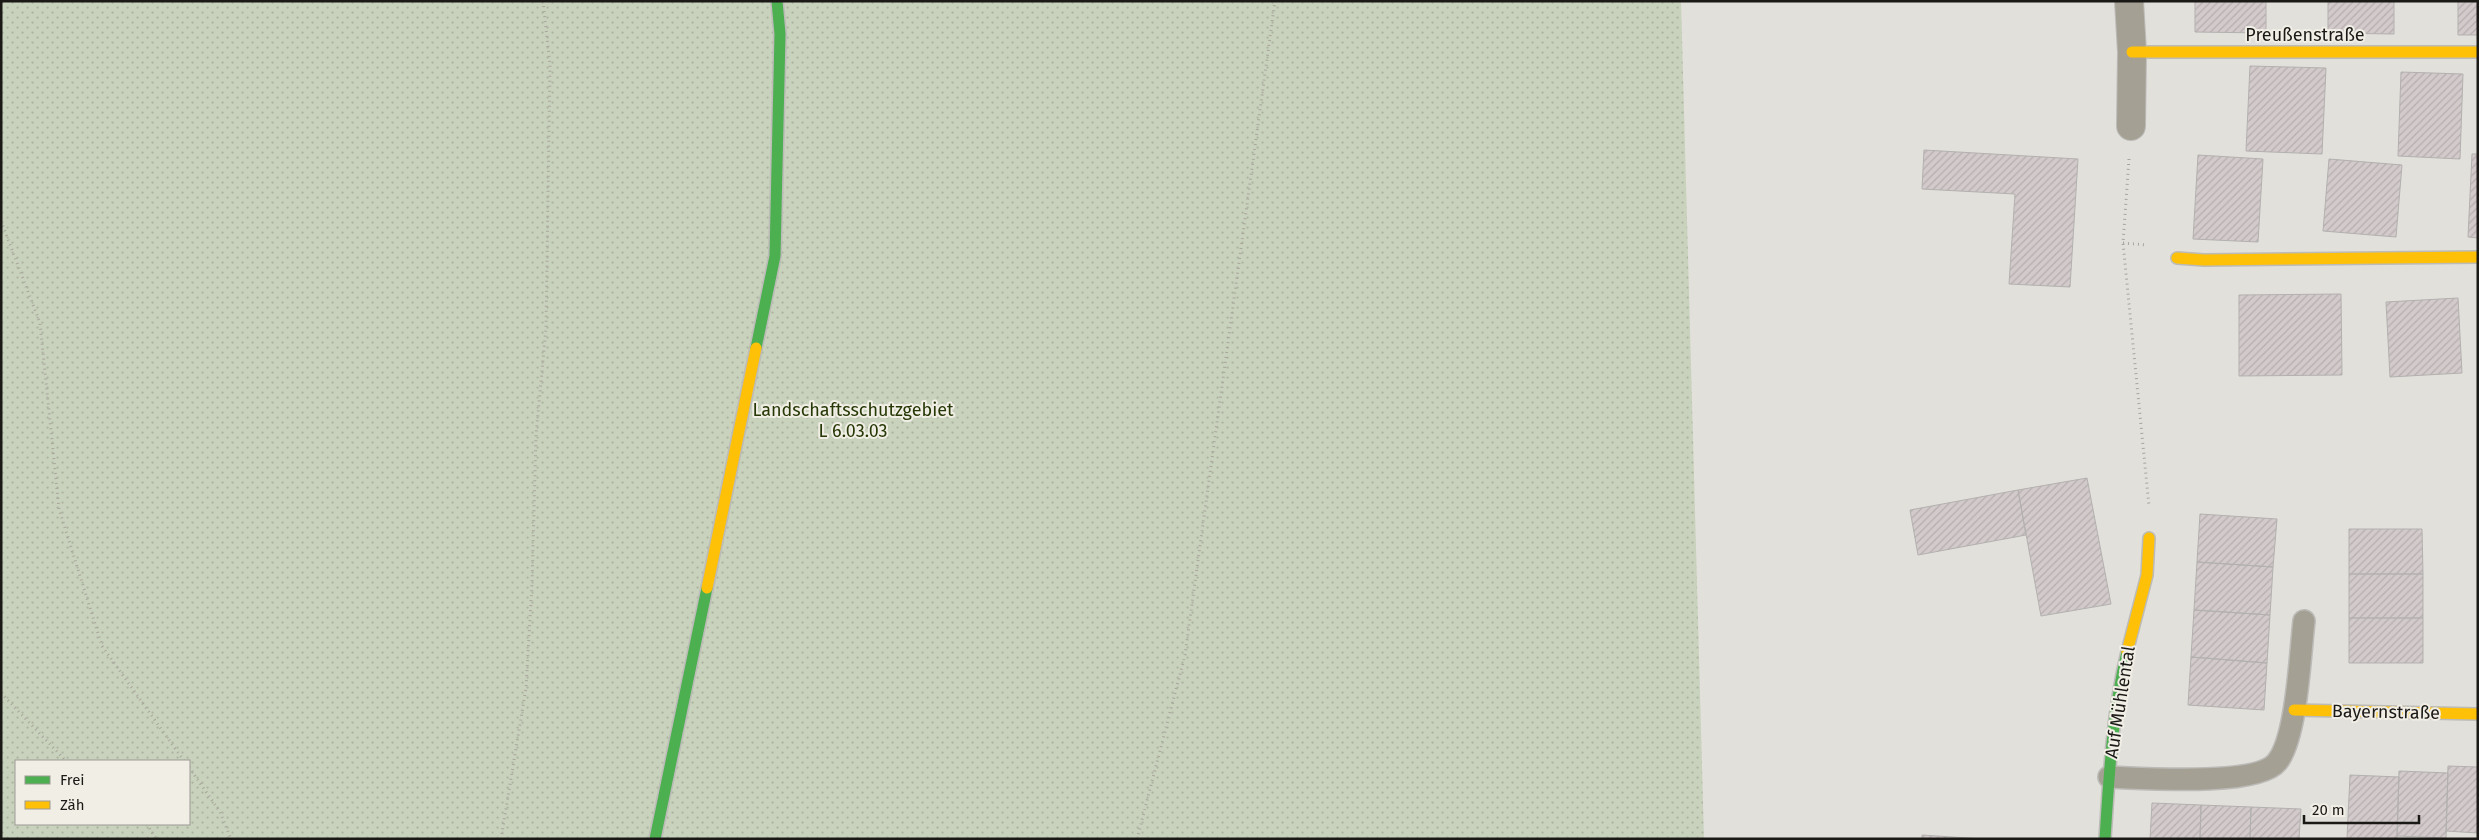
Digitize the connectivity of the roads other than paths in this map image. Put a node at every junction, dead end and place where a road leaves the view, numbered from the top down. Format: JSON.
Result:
{"nodes":[{"id":1,"x":777,"y":1,"type":"edge"},
{"id":2,"x":2129,"y":1,"type":"edge"},
{"id":3,"x":2132,"y":52,"type":"junction"},
{"id":4,"x":2478,"y":52,"type":"edge"},
{"id":5,"x":2131,"y":126,"type":"road end"},
{"id":6,"x":2478,"y":257,"type":"edge"},
{"id":7,"x":2177,"y":258,"type":"dead end"},
{"id":8,"x":2149,"y":538,"type":"road end"},
{"id":9,"x":2304,"y":621,"type":"dead end"},
{"id":10,"x":2294,"y":710,"type":"junction"},
{"id":11,"x":2478,"y":714,"type":"edge"},
{"id":12,"x":2109,"y":777,"type":"junction"},
{"id":13,"x":655,"y":839,"type":"edge"},
{"id":14,"x":2104,"y":839,"type":"edge"}],
"edges":[{"from":1,"to":13,"type":"street"},
{"from":2,"to":3,"type":"street"},
{"from":3,"to":4,"type":"street","name":"Preußenstraße"},
{"from":3,"to":5,"type":"street"},
{"from":6,"to":7,"type":"street"},
{"from":8,"to":12,"type":"street","name":"Auf Mühlental"},
{"from":9,"to":10,"type":"lane"},
{"from":10,"to":11,"type":"street","name":"Bayernstraße"},
{"from":10,"to":12,"type":"lane"},
{"from":12,"to":14,"type":"street","name":"Auf Mühlental"}]}
